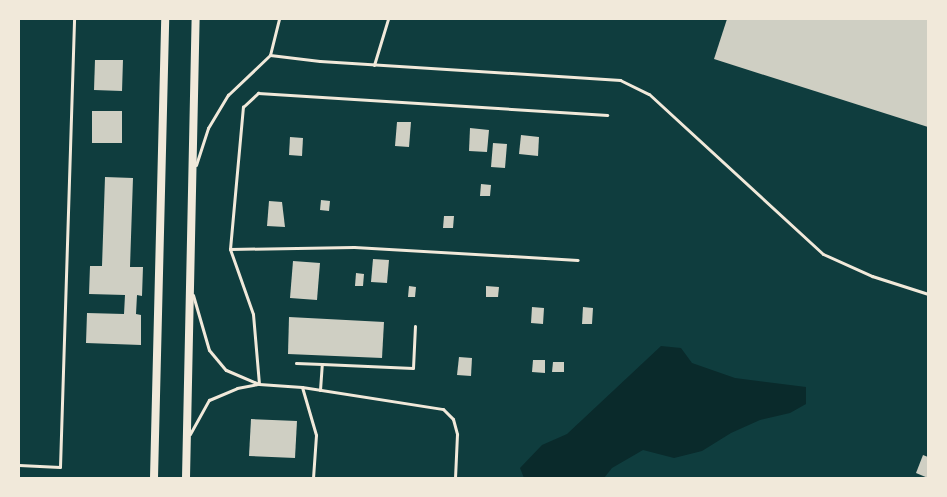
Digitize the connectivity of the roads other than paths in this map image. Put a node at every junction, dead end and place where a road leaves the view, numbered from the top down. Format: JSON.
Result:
{"nodes":[{"id":1,"x":74,"y":19,"type":"edge"},
{"id":2,"x":165,"y":19,"type":"edge"},
{"id":3,"x":196,"y":19,"type":"edge"},
{"id":4,"x":279,"y":19,"type":"edge"},
{"id":5,"x":388,"y":19,"type":"edge"},
{"id":6,"x":270,"y":55,"type":"junction"},
{"id":7,"x":374,"y":65,"type":"junction"},
{"id":8,"x":607,"y":115,"type":"dead end"},
{"id":9,"x":192,"y":176,"type":"junction"},
{"id":10,"x":230,"y":249,"type":"junction"},
{"id":11,"x":578,"y":260,"type":"dead end"},
{"id":12,"x":190,"y":279,"type":"junction"},
{"id":13,"x":928,"y":294,"type":"edge"},
{"id":14,"x":415,"y":326,"type":"dead end"},
{"id":15,"x":296,"y":363,"type":"dead end"},
{"id":16,"x":322,"y":364,"type":"junction"},
{"id":17,"x":259,"y":384,"type":"junction"},
{"id":18,"x":302,"y":387,"type":"junction"},
{"id":19,"x":320,"y":390,"type":"junction"},
{"id":20,"x":186,"y":448,"type":"junction"},
{"id":21,"x":19,"y":465,"type":"edge"},
{"id":22,"x":154,"y":478,"type":"edge"},
{"id":23,"x":186,"y":478,"type":"edge"},
{"id":24,"x":246,"y":478,"type":"edge"},
{"id":25,"x":270,"y":478,"type":"edge"},
{"id":26,"x":279,"y":478,"type":"edge"},
{"id":27,"x":313,"y":478,"type":"edge"},
{"id":28,"x":455,"y":478,"type":"edge"}],
"edges":[{"from":1,"to":21,"type":"lane"},
{"from":2,"to":22,"type":"main road"},
{"from":3,"to":9,"type":"main road"},
{"from":4,"to":6,"type":"lane"},
{"from":5,"to":7,"type":"lane"},
{"from":6,"to":7,"type":"lane"},
{"from":6,"to":9,"type":"lane"},
{"from":7,"to":13,"type":"lane"},
{"from":8,"to":10,"type":"lane"},
{"from":9,"to":12,"type":"main road"},
{"from":10,"to":11,"type":"lane"},
{"from":10,"to":17,"type":"lane"},
{"from":12,"to":17,"type":"lane"},
{"from":12,"to":20,"type":"main road"},
{"from":14,"to":16,"type":"lane"},
{"from":15,"to":16,"type":"lane"},
{"from":16,"to":19,"type":"lane"},
{"from":17,"to":18,"type":"lane"},
{"from":17,"to":20,"type":"lane"},
{"from":18,"to":19,"type":"lane"},
{"from":18,"to":27,"type":"lane"},
{"from":19,"to":28,"type":"lane"},
{"from":20,"to":23,"type":"main road"},
{"from":24,"to":25,"type":"lane"},
{"from":25,"to":26,"type":"lane"}]}
